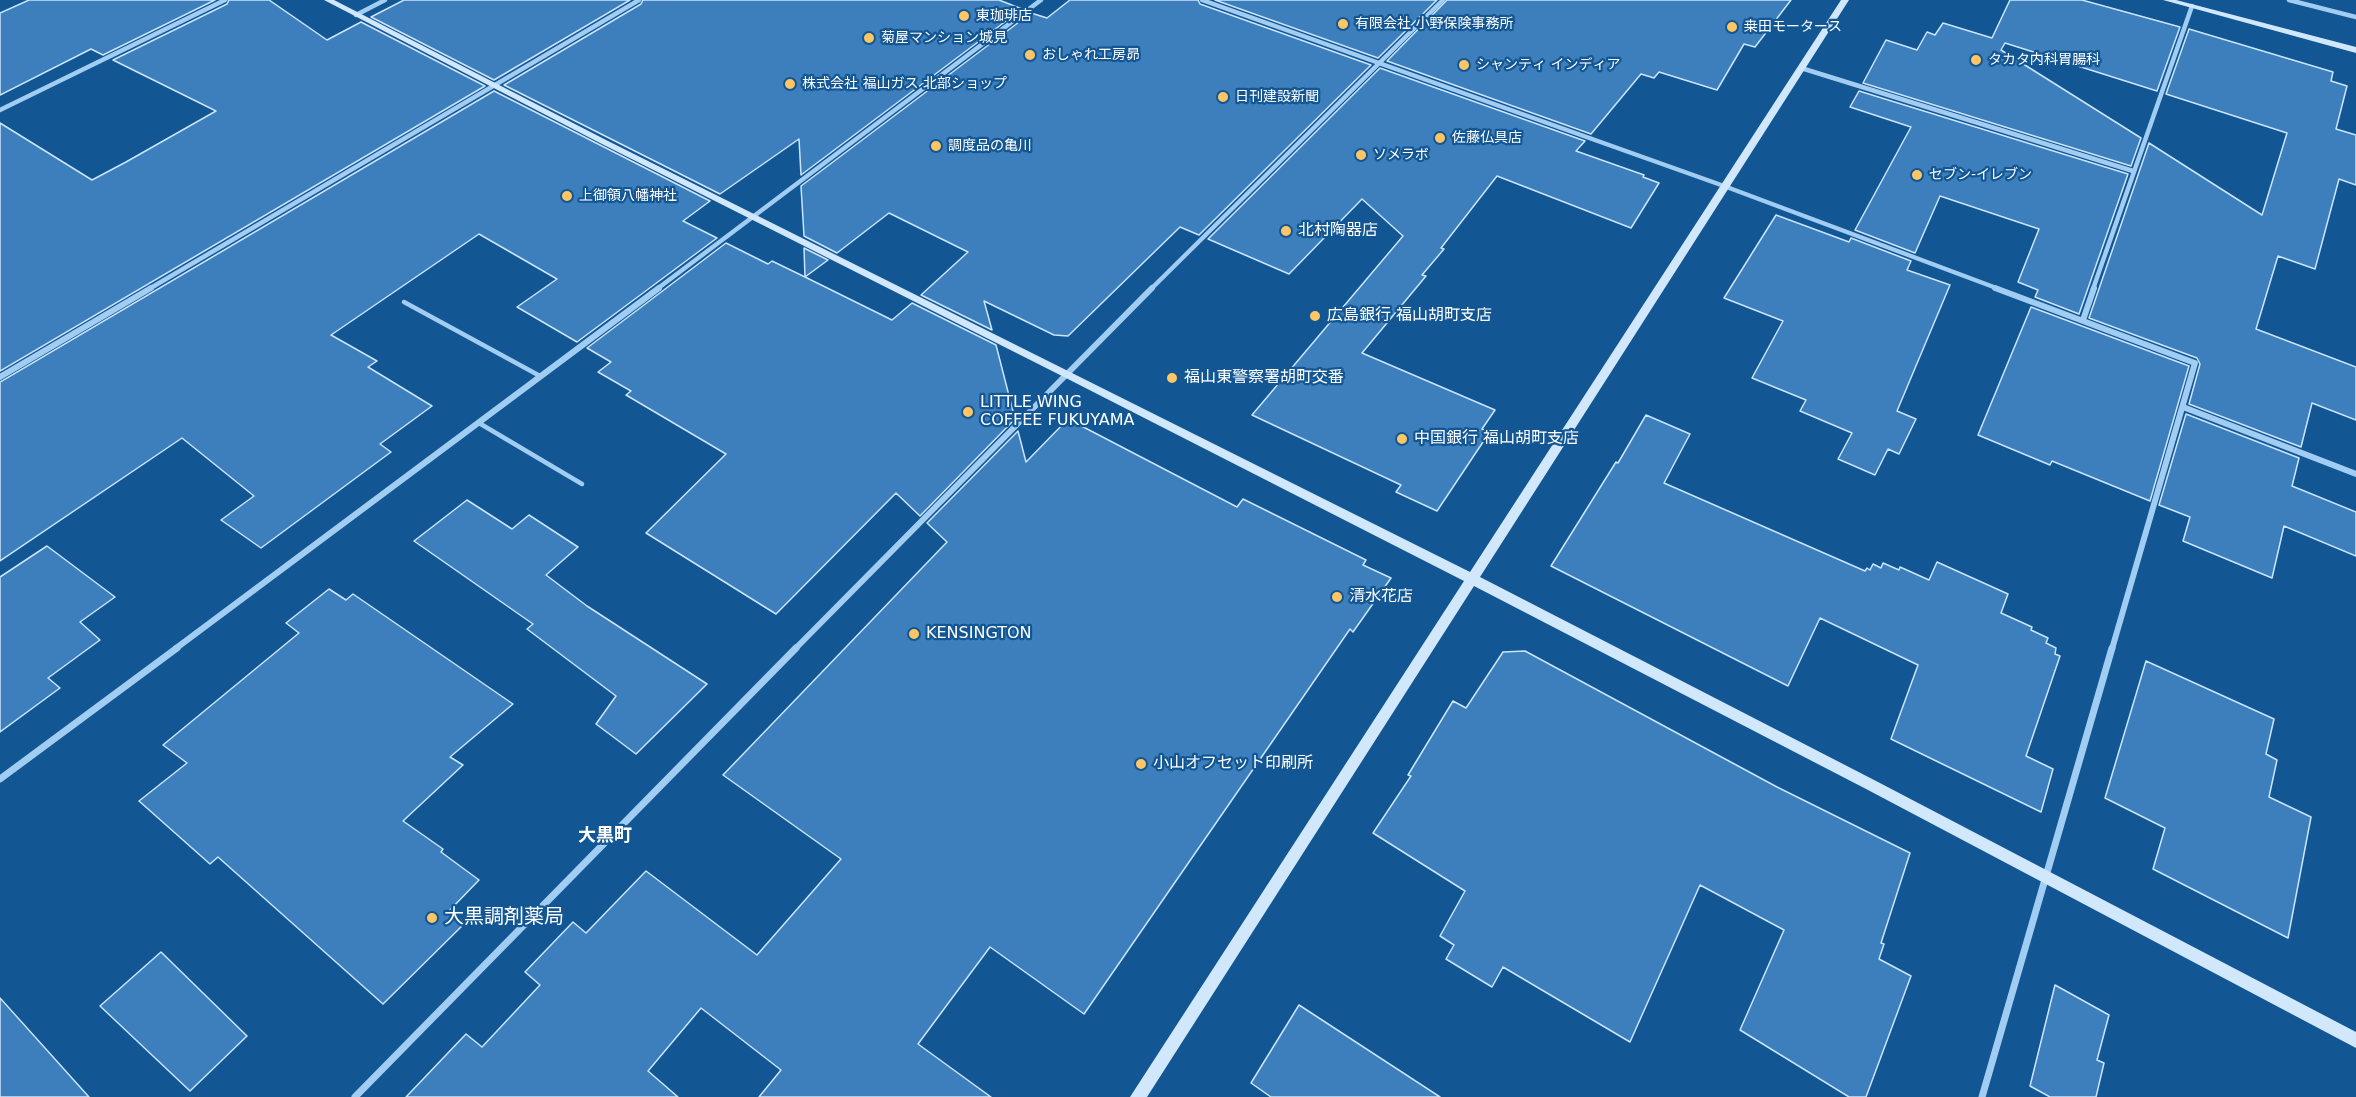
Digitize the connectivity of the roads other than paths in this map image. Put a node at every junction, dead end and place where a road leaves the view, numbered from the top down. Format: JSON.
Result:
{"nodes":[{"id":1,"x":225,"y":0,"type":"edge"},
{"id":2,"x":328,"y":0,"type":"edge"},
{"id":3,"x":385,"y":0,"type":"edge"},
{"id":4,"x":639,"y":0,"type":"edge"},
{"id":5,"x":1041,"y":0,"type":"edge"},
{"id":6,"x":1202,"y":0,"type":"edge"},
{"id":7,"x":1443,"y":0,"type":"edge"},
{"id":8,"x":1845,"y":0,"type":"edge"},
{"id":9,"x":2167,"y":0,"type":"edge"},
{"id":10,"x":2289,"y":0,"type":"edge"},
{"id":11,"x":2192,"y":6,"type":"junction"},
{"id":12,"x":356,"y":15,"type":"junction"},
{"id":13,"x":2356,"y":17,"type":"edge"},
{"id":14,"x":2356,"y":50,"type":"edge"},
{"id":15,"x":1380,"y":63,"type":"junction"},
{"id":16,"x":1802,"y":68,"type":"junction"},
{"id":17,"x":493,"y":87,"type":"junction"},
{"id":18,"x":0,"y":110,"type":"edge"},
{"id":19,"x":2133,"y":171,"type":"junction"},
{"id":20,"x":1724,"y":186,"type":"junction"},
{"id":21,"x":753,"y":217,"type":"junction"},
{"id":22,"x":404,"y":302,"type":"dead end"},
{"id":23,"x":2083,"y":320,"type":"junction"},
{"id":24,"x":1066,"y":374,"type":"junction"},
{"id":25,"x":540,"y":376,"type":"junction"},
{"id":26,"x":0,"y":377,"type":"edge"},
{"id":27,"x":2183,"y":406,"type":"junction"},
{"id":28,"x":479,"y":423,"type":"junction"},
{"id":29,"x":2356,"y":474,"type":"edge"},
{"id":30,"x":582,"y":484,"type":"dead end"},
{"id":31,"x":1471,"y":579,"type":"junction"},
{"id":32,"x":0,"y":779,"type":"edge"},
{"id":33,"x":2046,"y":875,"type":"junction"},
{"id":34,"x":2356,"y":1040,"type":"edge"},
{"id":35,"x":355,"y":1097,"type":"edge"},
{"id":36,"x":1138,"y":1097,"type":"edge"},
{"id":37,"x":1982,"y":1097,"type":"edge"}],
"edges":[{"from":1,"to":18,"type":"street"},
{"from":2,"to":12,"type":"street"},
{"from":3,"to":12,"type":"street"},
{"from":4,"to":17,"type":"street"},
{"from":5,"to":21,"type":"street"},
{"from":6,"to":15,"type":"street"},
{"from":7,"to":15,"type":"street"},
{"from":8,"to":16,"type":"street"},
{"from":9,"to":11,"type":"street"},
{"from":10,"to":13,"type":"street"},
{"from":11,"to":14,"type":"street"},
{"from":11,"to":19,"type":"street"},
{"from":12,"to":17,"type":"street"},
{"from":15,"to":20,"type":"street"},
{"from":15,"to":24,"type":"street"},
{"from":16,"to":19,"type":"street"},
{"from":16,"to":20,"type":"street"},
{"from":17,"to":21,"type":"street"},
{"from":17,"to":26,"type":"street"},
{"from":19,"to":23,"type":"street"},
{"from":20,"to":23,"type":"street"},
{"from":20,"to":31,"type":"street"},
{"from":21,"to":24,"type":"street"},
{"from":21,"to":25,"type":"street"},
{"from":22,"to":25,"type":"lane"},
{"from":23,"to":27,"type":"street"},
{"from":24,"to":31,"type":"street"},
{"from":24,"to":35,"type":"street"},
{"from":25,"to":28,"type":"street"},
{"from":27,"to":29,"type":"street"},
{"from":27,"to":33,"type":"street"},
{"from":28,"to":30,"type":"lane"},
{"from":28,"to":32,"type":"street"},
{"from":31,"to":33,"type":"street"},
{"from":31,"to":36,"type":"street"},
{"from":33,"to":34,"type":"street"},
{"from":33,"to":37,"type":"street"}]}
